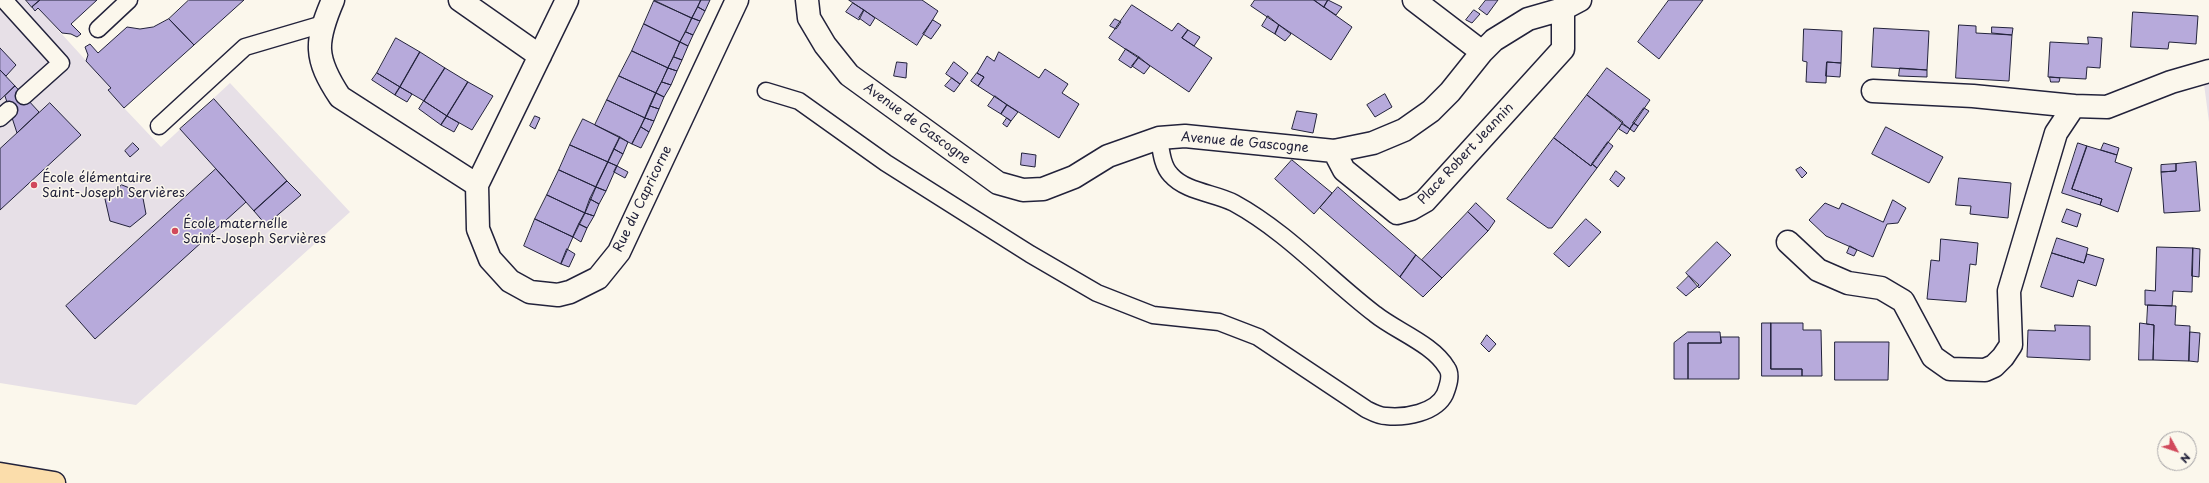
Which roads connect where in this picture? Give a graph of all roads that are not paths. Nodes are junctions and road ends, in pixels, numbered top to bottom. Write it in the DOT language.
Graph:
graph roads {
  1 [pos="4,0"];
  2 [pos="129,0"];
  3 [pos="333,0"];
  4 [pos="460,0"];
  5 [pos="567,0"];
  6 [pos="737,0"];
  7 [pos="807,0"];
  8 [pos="1414,0"];
  9 [pos="1571,5"];
  10 [pos="323,24"];
  11 [pos="98,29"];
  12 [pos="1482,52"];
  13 [pos="540,56"];
  14 [pos="2209,71"];
  15 [pos="766,91"];
  16 [pos="1873,91"];
  17 [pos="24,96"];
  18 [pos="2074,106"];
  19 [pos="159,126"];
  20 [pos="1158,138"];
  21 [pos="1334,151"];
  22 [pos="477,185"];
  23 [pos="1788,242"];
  24 [pos="0,474"];
  25 [pos="54,483"];
  1 -- 17 [label="lane"];
  2 -- 11 [label="lane"];
  3 -- 10 [label="street"];
  4 -- 13 [label="street"];
  5 -- 13 [label="street"];
  6 -- 22 [label="street, Rue du Capricorne"];
  7 -- 20 [label="street, Avenue de Gascogne"];
  8 -- 12 [label="street"];
  9 -- 12 [label="street, Avenue de Gascogne"];
  9 -- 21 [label="street, Place Robert Jeannin"];
  10 -- 19 [label="lane"];
  10 -- 22 [label="street"];
  12 -- 21 [label="street, Avenue de Gascogne"];
  13 -- 22 [label="street"];
  14 -- 18 [label="street"];
  15 -- 20 [label="lane"];
  16 -- 18 [label="street"];
  18 -- 23 [label="street"];
  20 -- 21 [label="street, Avenue de Gascogne"];
  24 -- 25 [label="highway"];
}
